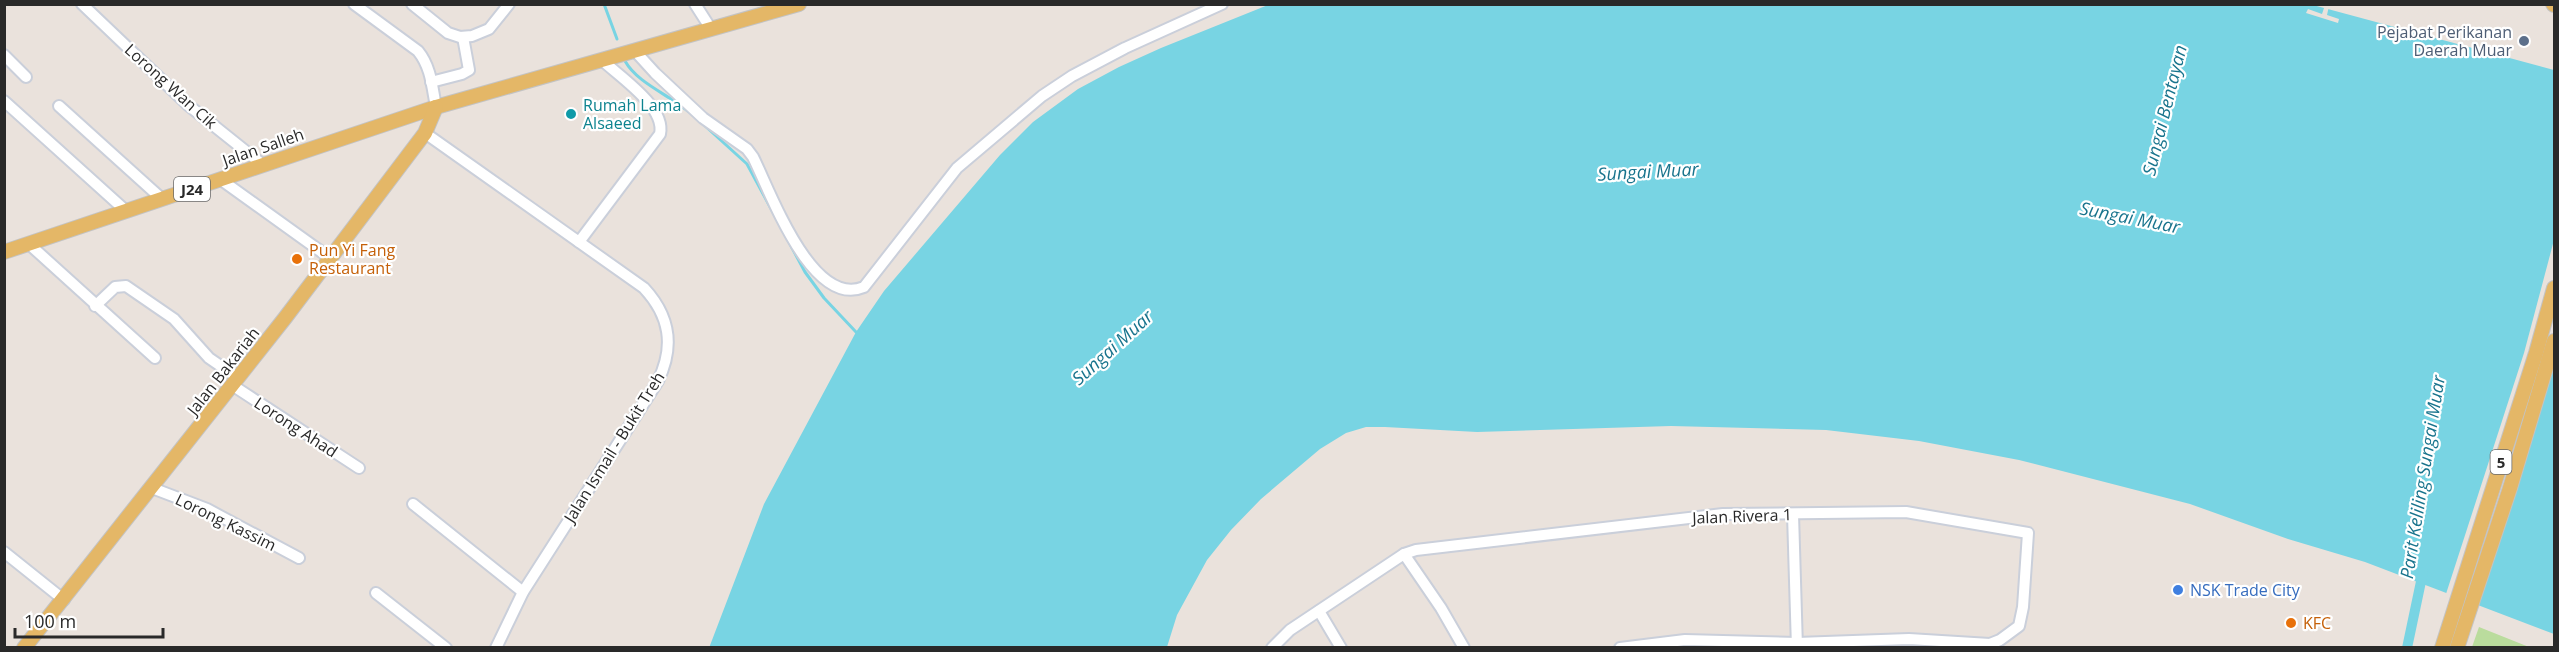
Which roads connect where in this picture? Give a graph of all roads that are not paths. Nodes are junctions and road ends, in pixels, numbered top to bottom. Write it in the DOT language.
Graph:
graph roads {
  1 [pos="82,4"];
  2 [pos="354,4"];
  3 [pos="412,4"];
  4 [pos="509,4"];
  5 [pos="695,4"];
  6 [pos="799,4"];
  7 [pos="1222,4"];
  8 [pos="711,29"];
  9 [pos="464,37"];
  10 [pos="635,51"];
  11 [pos="4,56"];
  12 [pos="602,60"];
  13 [pos="26,76"];
  14 [pos="431,82"];
  15 [pos="4,101"];
  16 [pos="59,106"];
  17 [pos="436,107"];
  18 [pos="395,120"];
  19 [pos="425,133"];
  20 [pos="263,165"];
  21 [pos="220,179"];
  22 [pos="162,199"];
  23 [pos="126,212"];
  24 [pos="579,242"];
  25 [pos="29,244"];
  26 [pos="4,252"];
  27 [pos="330,258"];
  28 [pos="2554,288"];
  29 [pos="95,306"];
  30 [pos="2554,341"];
  31 [pos="155,358"];
  32 [pos="235,382"];
  33 [pos="359,468"];
  34 [pos="152,488"];
  35 [pos="413,504"];
  36 [pos="1793,514"];
  37 [pos="4,552"];
  38 [pos="1404,554"];
  39 [pos="299,558"];
  40 [pos="523,592"];
  41 [pos="376,593"];
  42 [pos="64,600"];
  43 [pos="1319,611"];
  44 [pos="2443,642"];
  45 [pos="2458,644"];
  46 [pos="1797,645"];
  47 [pos="24,648"];
  48 [pos="446,648"];
  49 [pos="496,648"];
  50 [pos="1272,648"];
  51 [pos="1341,648"];
  52 [pos="1464,648"];
  53 [pos="1620,648"];
  1 -- 20 [label="street, Lorong Wan Cik"];
  2 -- 14 [label="street"];
  3 -- 9 [label="street"];
  4 -- 9 [label="street"];
  5 -- 8 [label="street"];
  6 -- 8 [label="main road, J24"];
  7 -- 10 [label="street"];
  8 -- 10 [label="main road, J24"];
  9 -- 14 [label="street"];
  10 -- 12 [label="main road, J24"];
  11 -- 13 [label="street"];
  12 -- 17 [label="main road, J24"];
  12 -- 24 [label="street"];
  14 -- 17 [label="street"];
  15 -- 23 [label="street"];
  16 -- 22 [label="street"];
  17 -- 18 [label="main road, J24"];
  17 -- 19 [label="main road, Jalan Bakariah"];
  18 -- 19 [label="main road"];
  18 -- 20 [label="main road, Jalan Salleh / J24"];
  19 -- 24 [label="street, Jalan Ismail - Bukit Treh"];
  19 -- 27 [label="main road, Jalan Bakariah"];
  20 -- 21 [label="main road, Jalan Salleh / J24"];
  21 -- 22 [label="main road, Jalan Salleh / J24"];
  21 -- 27 [label="street"];
  22 -- 23 [label="main road, Jalan Salleh / J24"];
  23 -- 25 [label="main road, Jalan Salleh / J24"];
  24 -- 40 [label="street, Jalan Ismail - Bukit Treh"];
  25 -- 26 [label="main road, Jalan Salleh / J24"];
  25 -- 29 [label="street"];
  27 -- 32 [label="main road, Jalan Bakariah"];
  28 -- 44 [label="main road, 5"];
  29 -- 31 [label="street"];
  29 -- 32 [label="street, Lorong Ahad"];
  30 -- 45 [label="main road, 5"];
  32 -- 33 [label="street, Lorong Ahad"];
  32 -- 34 [label="main road, Jalan Bakariah"];
  34 -- 39 [label="street, Lorong Kassim"];
  34 -- 42 [label="main road, Jalan Bakariah"];
  35 -- 40 [label="street"];
  36 -- 38 [label="street, Jalan Rivera 1"];
  36 -- 46 [label="street"];
  36 -- 46 [label="street, Jalan Rivera 1"];
  37 -- 42 [label="street"];
  38 -- 43 [label="street"];
  38 -- 52 [label="street"];
  40 -- 49 [label="street, Jalan Ismail - Bukit Treh"];
  41 -- 48 [label="street"];
  42 -- 47 [label="main road, Jalan Bakariah"];
  43 -- 50 [label="street"];
  43 -- 51 [label="street"];
  46 -- 53 [label="street"];
}
